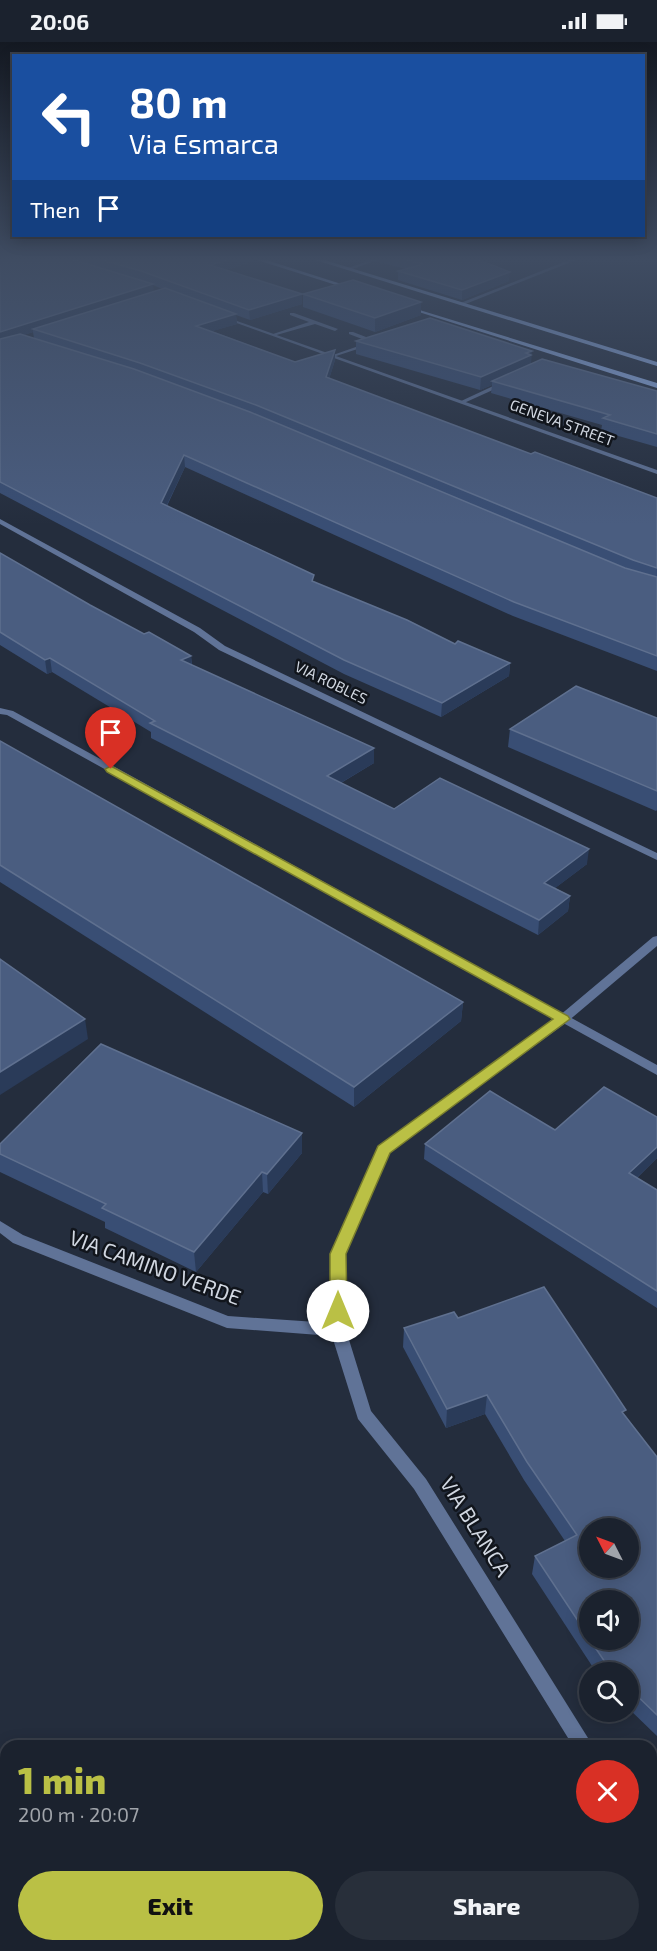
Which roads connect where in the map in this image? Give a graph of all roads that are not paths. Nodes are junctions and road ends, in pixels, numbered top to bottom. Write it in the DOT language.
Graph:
graph roads {
  1 [pos="310,347"];
  2 [pos="361,347"];
  3 [pos="535,347"];
  4 [pos="602,347"];
  5 [pos="335,356"];
  6 [pos="657,364"];
  7 [pos="508,381"];
  8 [pos="657,386"];
  9 [pos="462,402"];
  10 [pos="657,472"];
  11 [pos="0,521"];
  12 [pos="0,711"];
  13 [pos="657,857"];
  14 [pos="657,940"];
  15 [pos="563,1019"];
  16 [pos="657,1071"];
  17 [pos="0,1226"];
  18 [pos="338,1330"];
  19 [pos="580,1740"];
  1 -- 5 [label="street, GENEVA STREET"];
  2 -- 5 [label="street"];
  3 -- 8 [label="main road"];
  4 -- 6 [label="main road"];
  5 -- 9 [label="street, GENEVA STREET"];
  7 -- 9 [label="street"];
  9 -- 10 [label="street, GENEVA STREET"];
  11 -- 13 [label="street, VIA ROBLES"];
  12 -- 15 [label="street"];
  14 -- 15 [label="street, VIA BLANCA"];
  15 -- 16 [label="street"];
  15 -- 18 [label="street, VIA BLANCA"];
  17 -- 18 [label="street, VIA CAMINO VERDE"];
  18 -- 19 [label="street, VIA BLANCA"];
}
